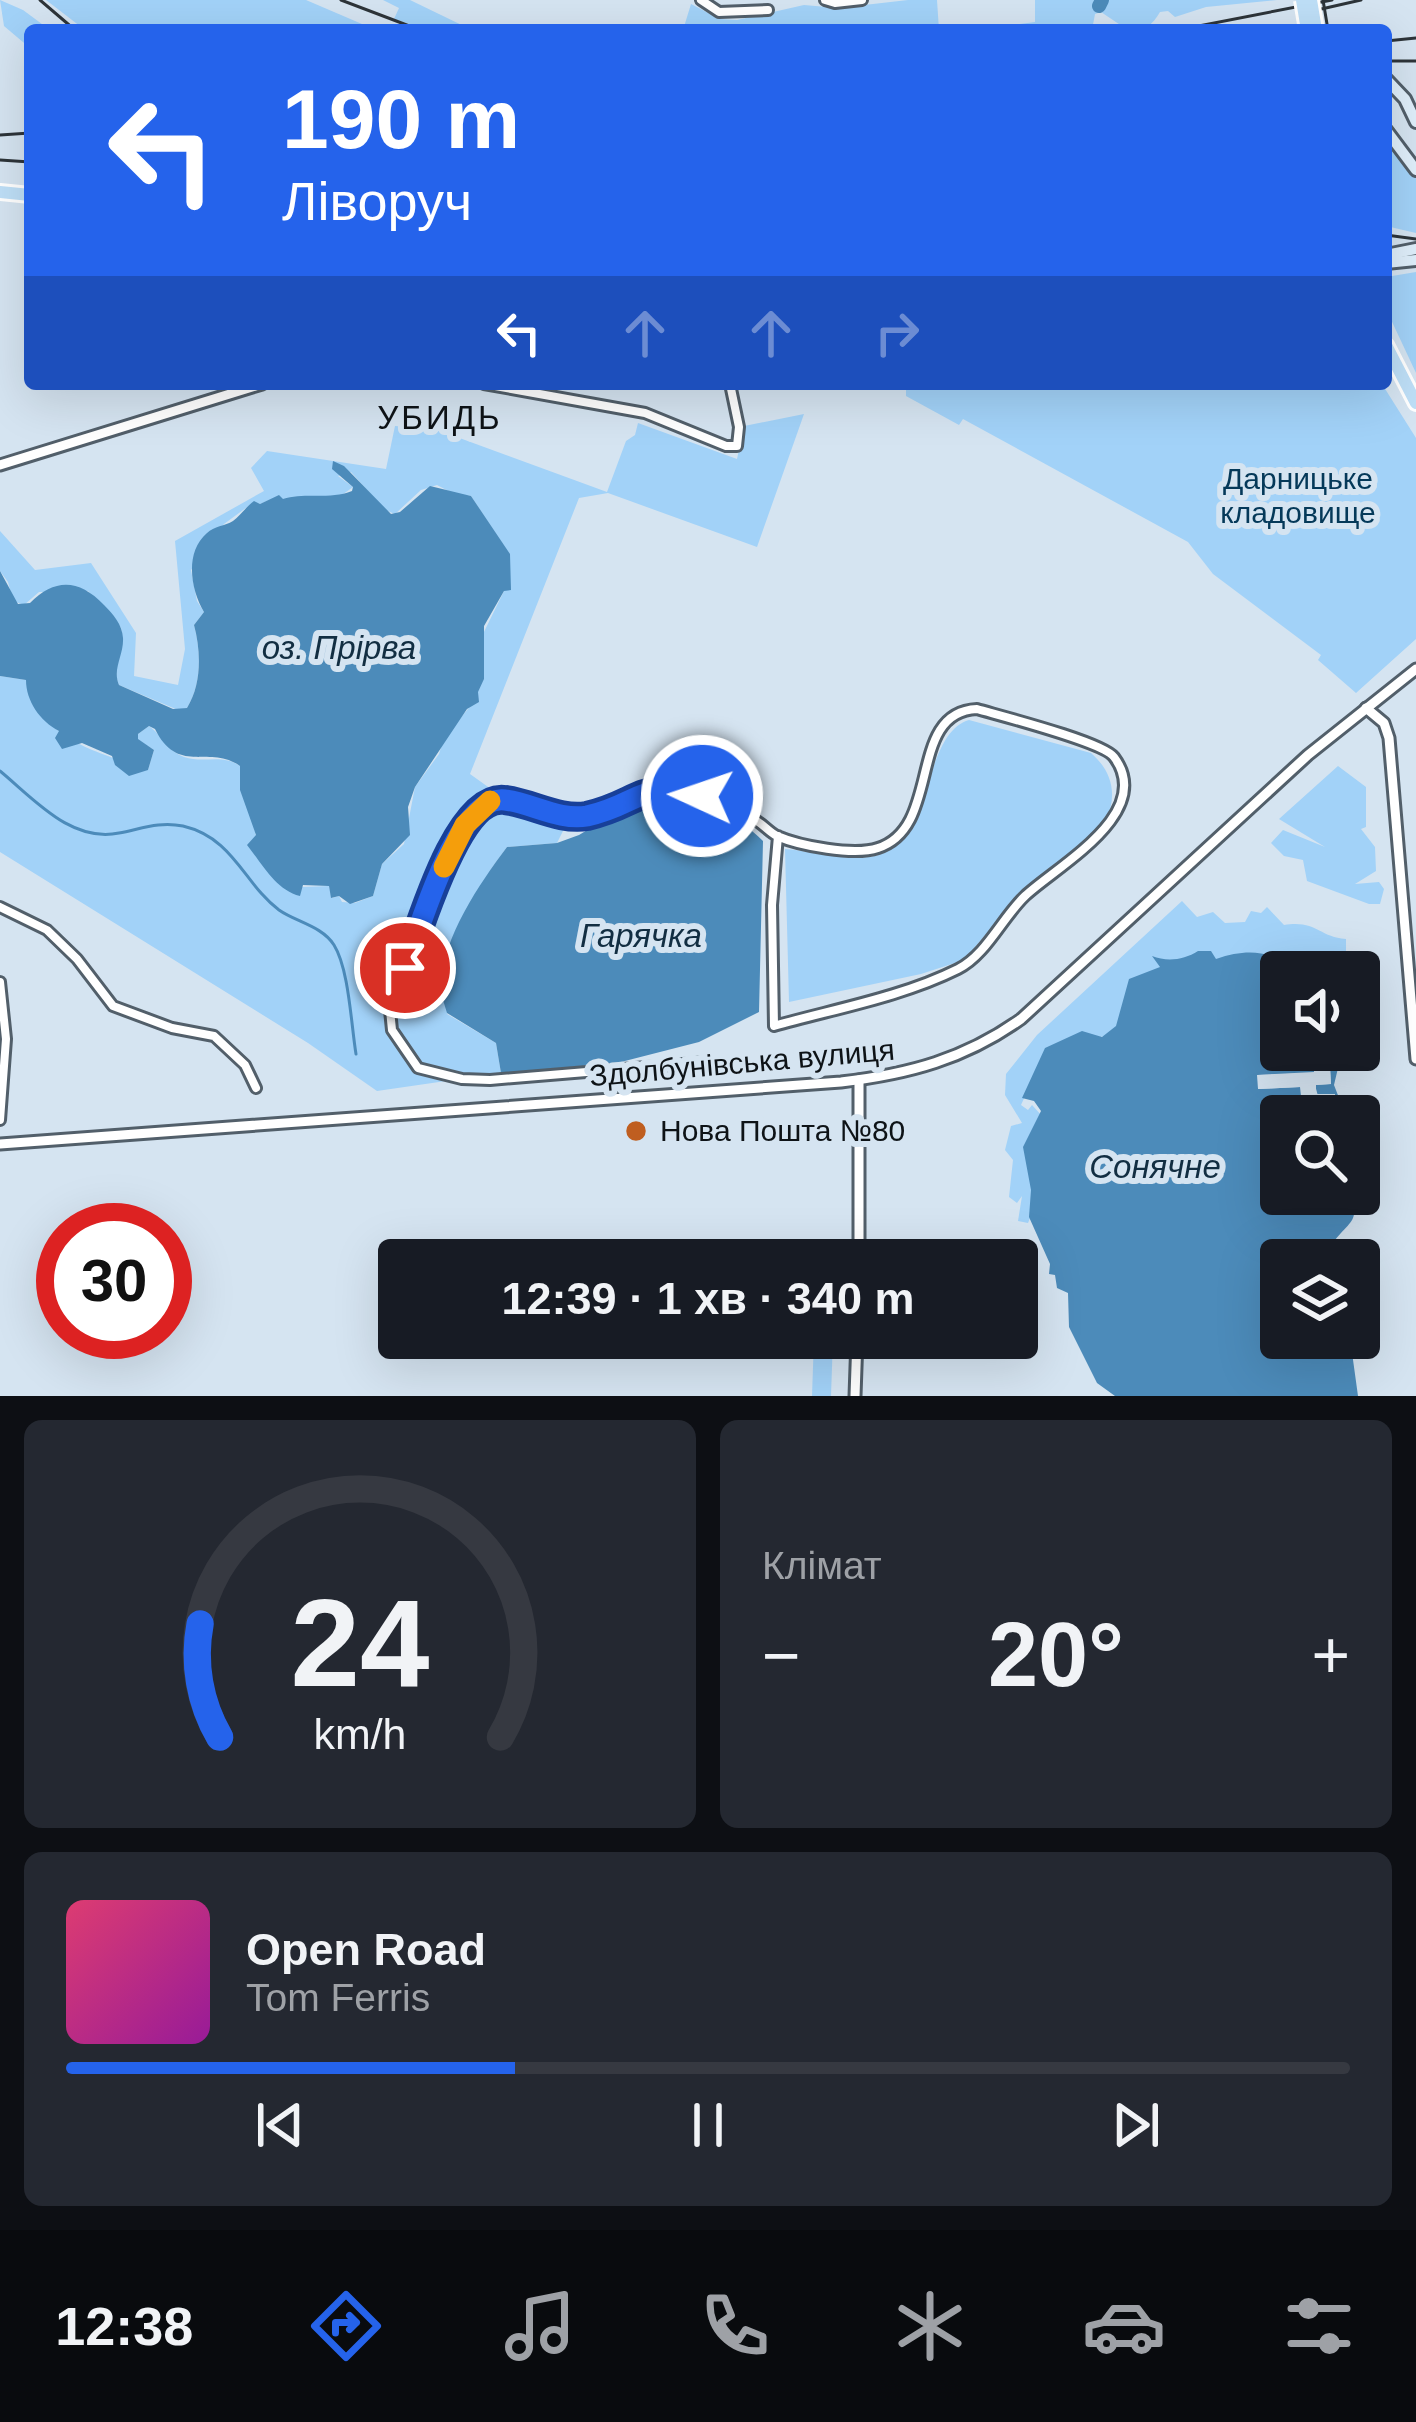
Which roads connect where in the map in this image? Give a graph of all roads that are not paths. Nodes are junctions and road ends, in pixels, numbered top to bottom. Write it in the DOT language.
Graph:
graph roads {
  1 [pos="701,0"];
  2 [pos="825,0"];
  3 [pos="862,0"];
  4 [pos="768,10"];
  5 [pos="1392,85"];
  6 [pos="1416,122"];
  7 [pos="1392,138"];
  8 [pos="1416,170"];
  9 [pos="1392,357"];
  10 [pos="243,390"];
  11 [pos="517,390"];
  12 [pos="731,390"];
  13 [pos="1416,403"];
  14 [pos="0,465"];
  15 [pos="1416,669"];
  16 [pos="1366,708"];
  17 [pos="778,836"];
  18 [pos="0,907"];
  19 [pos="0,982"];
  20 [pos="1416,1044"];
  21 [pos="1416,1058"];
  22 [pos="719,1061"];
  23 [pos="859,1079"];
  24 [pos="256,1088"];
  25 [pos="0,1120"];
  26 [pos="0,1141"];
  27 [pos="859,1239"];
  28 [pos="856,1359"];
  29 [pos="855,1396"];
  1 -- 4 [label="street"];
  2 -- 3 [label="street"];
  5 -- 6 [label="main road"];
  7 -- 8 [label="main road"];
  9 -- 13 [label="main road"];
  10 -- 14 [label="street"];
  11 -- 12 [label="street"];
  15 -- 16 [label="street, Здолбунівська вулиця"];
  16 -- 20 [label="street"];
  16 -- 23 [label="street, Здолбунівська вулиця"];
  17 -- 17 [label="street"];
  17 -- 22 [label="street"];
  18 -- 24 [label="street"];
  19 -- 25 [label="street"];
  20 -- 21 [label="street"];
  23 -- 26 [label="street, Здолбунівська вулиця"];
  23 -- 27 [label="street"];
  28 -- 29 [label="street"];
}
